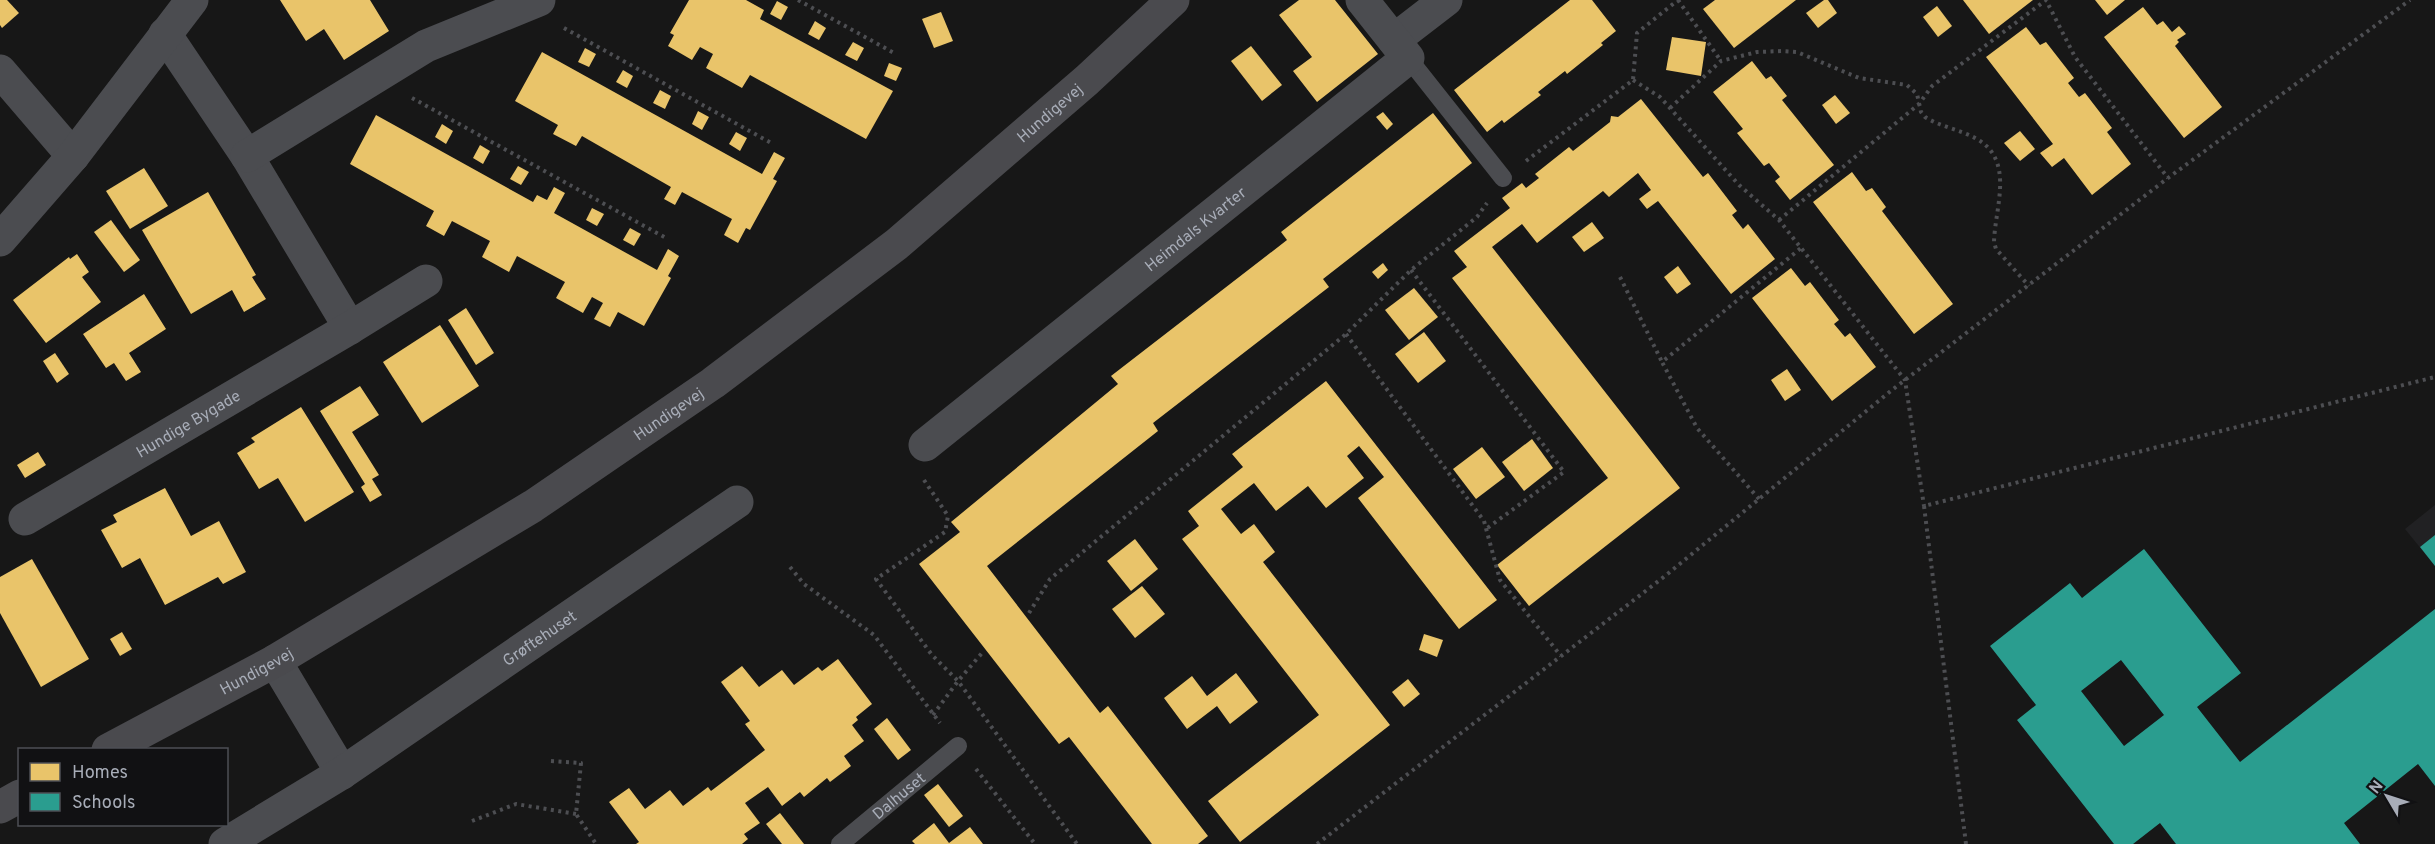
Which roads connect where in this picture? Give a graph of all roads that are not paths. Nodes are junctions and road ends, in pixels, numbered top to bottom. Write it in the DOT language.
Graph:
graph roads {
  1 [pos="192,0"];
  2 [pos="1173,0"];
  3 [pos="1362,0"];
  4 [pos="1446,0"];
  5 [pos="532,3"];
  6 [pos="165,34"];
  7 [pos="1401,49"];
  8 [pos="0,71"];
  9 [pos="73,156"];
  10 [pos="246,156"];
  11 [pos="1503,178"];
  12 [pos="0,240"];
  13 [pos="426,281"];
  14 [pos="350,328"];
  15 [pos="925,446"];
  16 [pos="737,502"];
  17 [pos="25,519"];
  18 [pos="275,662"];
  19 [pos="958,746"];
  20 [pos="112,748"];
  21 [pos="342,773"];
  22 [pos="18,797"];
  23 [pos="0,807"];
  24 [pos="225,844"];
  25 [pos="840,844"];
  1 -- 6 [label="street"];
  2 -- 18 [label="street, Hundigevej"];
  3 -- 7 [label="street"];
  4 -- 7 [label="street, Heimdals Kvarter"];
  5 -- 10 [label="street"];
  6 -- 9 [label="street"];
  6 -- 10 [label="street"];
  7 -- 11 [label="lane"];
  7 -- 15 [label="street, Heimdals Kvarter"];
  8 -- 9 [label="street"];
  9 -- 12 [label="street"];
  10 -- 14 [label="street"];
  13 -- 14 [label="street, Hundige Bygade"];
  14 -- 17 [label="street, Hundige Bygade"];
  16 -- 21 [label="street, Grøftehuset"];
  18 -- 20 [label="street, Hundigevej"];
  18 -- 21 [label="street"];
  19 -- 25 [label="lane, Dalhuset"];
  21 -- 24 [label="street, Grøftehuset"];
  22 -- 23 [label="street"];
}
